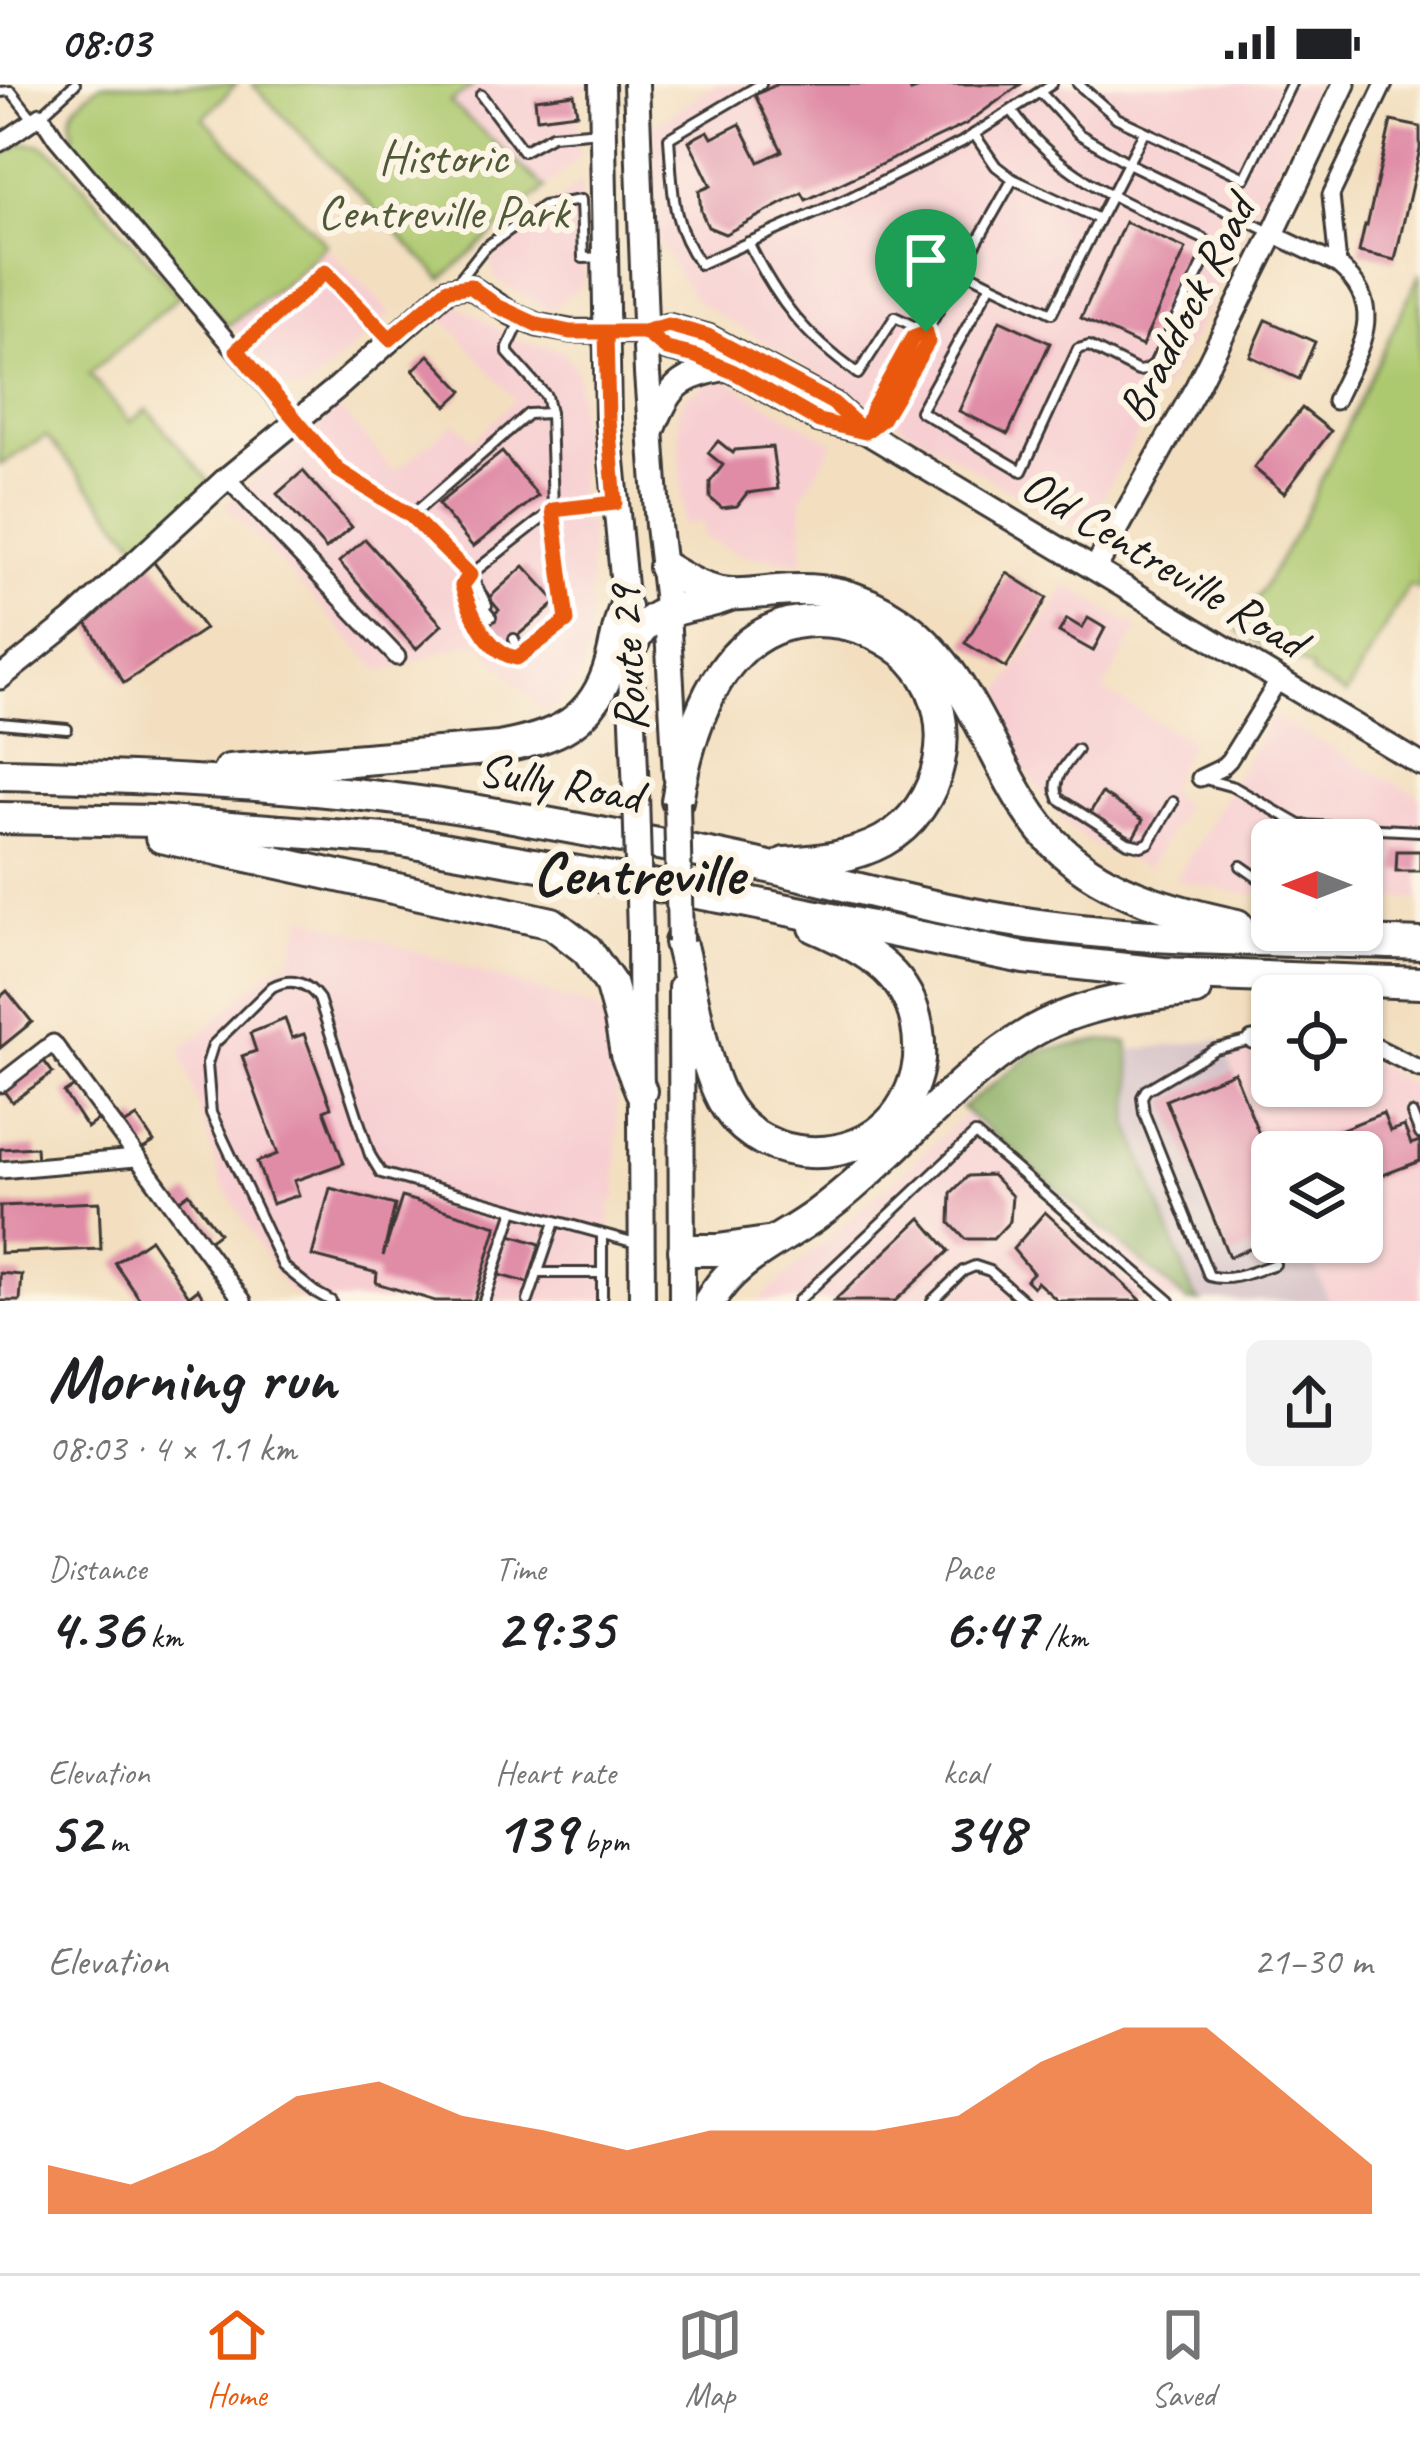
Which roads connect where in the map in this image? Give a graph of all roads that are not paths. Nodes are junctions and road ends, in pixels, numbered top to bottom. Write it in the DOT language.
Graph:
graph roads {
  1 [pos="75,84"];
  2 [pos="602,84"];
  3 [pos="636,84"];
  4 [pos="761,84"];
  5 [pos="1052,84"];
  6 [pos="1078,84"];
  7 [pos="1292,84"];
  8 [pos="1344,84"];
  9 [pos="1384,84"];
  10 [pos="0,92"];
  11 [pos="1041,93"];
  12 [pos="481,95"];
  13 [pos="1012,111"];
  14 [pos="38,118"];
  15 [pos="602,131"];
  16 [pos="1144,132"];
  17 [pos="974,134"];
  18 [pos="0,142"];
  19 [pos="1128,163"];
  20 [pos="1013,179"];
  21 [pos="1111,196"];
  22 [pos="1099,219"];
  23 [pos="1273,234"];
  24 [pos="748,242"];
  25 [pos="605,256"];
  26 [pos="1338,265"];
  27 [pos="963,270"];
  28 [pos="991,284"];
  29 [pos="454,286"];
  30 [pos="521,319"];
  31 [pos="606,332"];
  32 [pos="644,332"];
  33 [pos="926,332"];
  34 [pos="390,339"];
  35 [pos="237,350"];
  36 [pos="724,368"];
  37 [pos="1335,401"];
  38 [pos="550,413"];
  39 [pos="296,422"];
  40 [pos="865,432"];
  41 [pos="650,437"];
  42 [pos="227,478"];
  43 [pos="615,503"];
  44 [pos="553,510"];
  45 [pos="411,516"];
  46 [pos="664,567"];
  47 [pos="1095,569"];
  48 [pos="470,575"];
  49 [pos="732,594"];
  50 [pos="625,607"];
  51 [pos="667,610"];
  52 [pos="490,617"];
  53 [pos="510,642"];
  54 [pos="630,649"];
  55 [pos="397,657"];
  56 [pos="519,657"];
  57 [pos="0,678"];
  58 [pos="1278,681"];
  59 [pos="0,723"];
  60 [pos="68,729"];
  61 [pos="1077,750"];
  62 [pos="1420,764"];
  63 [pos="0,774"];
  64 [pos="58,775"];
  65 [pos="1200,778"];
  66 [pos="677,801"];
  67 [pos="1173,802"];
  68 [pos="0,818"];
  69 [pos="1288,819"];
  70 [pos="1383,829"];
  71 [pos="1420,831"];
  72 [pos="748,862"];
  73 [pos="1241,866"];
  74 [pos="1251,872"];
  75 [pos="748,902"];
  76 [pos="1251,928"];
  77 [pos="1251,940"];
  78 [pos="680,942"];
  79 [pos="1383,943"];
  80 [pos="1420,944"];
  81 [pos="1251,977"];
  82 [pos="1383,982"];
  83 [pos="1420,983"];
  84 [pos="1251,985"];
  85 [pos="1251,1040"];
  86 [pos="1383,1049"];
  87 [pos="1419,1065"];
  88 [pos="0,1084"];
  89 [pos="640,1091"];
  90 [pos="1412,1114"];
  91 [pos="1420,1134"];
  92 [pos="136,1158"];
  93 [pos="0,1170"];
  94 [pos="514,1210"];
  95 [pos="555,1222"];
  96 [pos="602,1235"];
  97 [pos="770,1243"];
  98 [pos="642,1244"];
  99 [pos="684,1250"];
  100 [pos="1275,1264"];
  101 [pos="538,1273"];
  102 [pos="602,1273"];
  103 [pos="243,1301"];
  104 [pos="332,1301"];
  105 [pos="484,1301"];
  106 [pos="528,1301"];
  107 [pos="602,1301"];
  108 [pos="642,1301"];
  109 [pos="682,1301"];
  110 [pos="710,1301"];
  111 [pos="798,1301"];
  112 [pos="932,1301"];
  113 [pos="1024,1301"];
  114 [pos="1170,1301"];
  1 -- 14 [label="lane"];
  2 -- 15 [label="main road, Route 29"];
  3 -- 32 [label="main road, Route 29"];
  4 -- 24 [label="lane"];
  5 -- 11 [label="lane"];
  6 -- 16 [label="lane"];
  7 -- 16 [label="lane"];
  8 -- 23 [label="street, Braddock Road"];
  9 -- 26 [label="street"];
  10 -- 14 [label="lane"];
  11 -- 13 [label="lane"];
  11 -- 19 [label="lane"];
  12 -- 15 [label="lane"];
  13 -- 17 [label="lane"];
  13 -- 21 [label="lane"];
  14 -- 18 [label="street"];
  14 -- 35 [label="street"];
  15 -- 25 [label="main road, Route 29"];
  16 -- 19 [label="lane"];
  17 -- 20 [label="lane"];
  17 -- 24 [label="lane"];
  19 -- 21 [label="lane"];
  19 -- 23 [label="lane"];
  20 -- 22 [label="lane"];
  20 -- 27 [label="lane"];
  21 -- 22 [label="lane"];
  21 -- 28 [label="lane"];
  22 -- 28 [label="lane"];
  23 -- 26 [label="street"];
  23 -- 47 [label="street, Braddock Road"];
  24 -- 33 [label="lane"];
  25 -- 29 [label="lane"];
  25 -- 31 [label="main road, Route 29"];
  26 -- 37 [label="street"];
  27 -- 28 [label="lane"];
  27 -- 33 [label="lane"];
  29 -- 30 [label="street"];
  29 -- 34 [label="street"];
  30 -- 31 [label="street"];
  30 -- 38 [label="lane"];
  31 -- 32 [label="street, Old Centreville Road"];
  31 -- 43 [label="main road, Route 29"];
  32 -- 36 [label="street, Old Centreville Road"];
  32 -- 40 [label="street, Old Centreville Road"];
  32 -- 41 [label="main road, Route 29"];
  33 -- 40 [label="lane"];
  34 -- 35 [label="lane"];
  34 -- 39 [label="street"];
  35 -- 39 [label="street"];
  36 -- 40 [label="street, Old Centreville Road"];
  36 -- 41 [label="main road"];
  38 -- 44 [label="lane"];
  38 -- 45 [label="lane"];
  39 -- 42 [label="street"];
  39 -- 45 [label="lane"];
  40 -- 47 [label="street, Old Centreville Road"];
  41 -- 46 [label="main road, Route 29"];
  42 -- 55 [label="street"];
  42 -- 57 [label="street"];
  43 -- 44 [label="lane"];
  43 -- 50 [label="main road, Route 29"];
  44 -- 48 [label="lane"];
  44 -- 56 [label="lane"];
  45 -- 48 [label="lane"];
  46 -- 49 [label="highway"];
  46 -- 51 [label="main road, Route 29"];
  47 -- 58 [label="street, Old Centreville Road"];
  48 -- 52 [label="lane"];
  48 -- 56 [label="lane"];
  49 -- 51 [label="highway"];
  49 -- 76 [label="highway"];
  50 -- 54 [label="main road, Route 29"];
  50 -- 64 [label="highway"];
  51 -- 54 [label="highway"];
  51 -- 66 [label="main road, Route 29"];
  53 -- 56 [label="lane"];
  54 -- 89 [label="main road, Route 29, bridge"];
  58 -- 62 [label="street, Old Centreville Road"];
  58 -- 65 [label="street"];
  59 -- 60 [label="lane"];
  61 -- 67 [label="lane"];
  63 -- 64 [label="highway, Sully Road"];
  64 -- 72 [label="highway, Sully Road"];
  65 -- 69 [label="lane"];
  66 -- 72 [label="highway"];
  66 -- 78 [label="main road, Route 29, bridge"];
  68 -- 75 [label="highway, Sully Road"];
  68 -- 89 [label="highway"];
  70 -- 71 [label="lane"];
  72 -- 77 [label="highway, Sully Road"];
  73 -- 74 [label="lane"];
  75 -- 78 [label="highway"];
  75 -- 81 [label="highway, Sully Road"];
  78 -- 99 [label="main road, Route 29"];
  79 -- 80 [label="highway"];
  82 -- 83 [label="highway"];
  84 -- 97 [label="highway"];
  85 -- 100 [label="lane"];
  86 -- 87 [label="street"];
  88 -- 92 [label="street"];
  89 -- 98 [label="main road, Route 29"];
  90 -- 91 [label="lane"];
  92 -- 93 [label="street"];
  92 -- 103 [label="street"];
  94 -- 95 [label="lane"];
  94 -- 104 [label="lane"];
  94 -- 105 [label="lane"];
  95 -- 96 [label="lane"];
  95 -- 101 [label="lane"];
  96 -- 98 [label="lane"];
  96 -- 102 [label="lane"];
  97 -- 99 [label="highway"];
  97 -- 110 [label="highway"];
  98 -- 99 [label="main road"];
  98 -- 108 [label="main road, Route 29"];
  99 -- 109 [label="main road, Route 29"];
  101 -- 102 [label="lane"];
  101 -- 106 [label="lane"];
  102 -- 107 [label="lane"];
  111 -- 114 [label="lane"];
  112 -- 113 [label="lane"];
}
